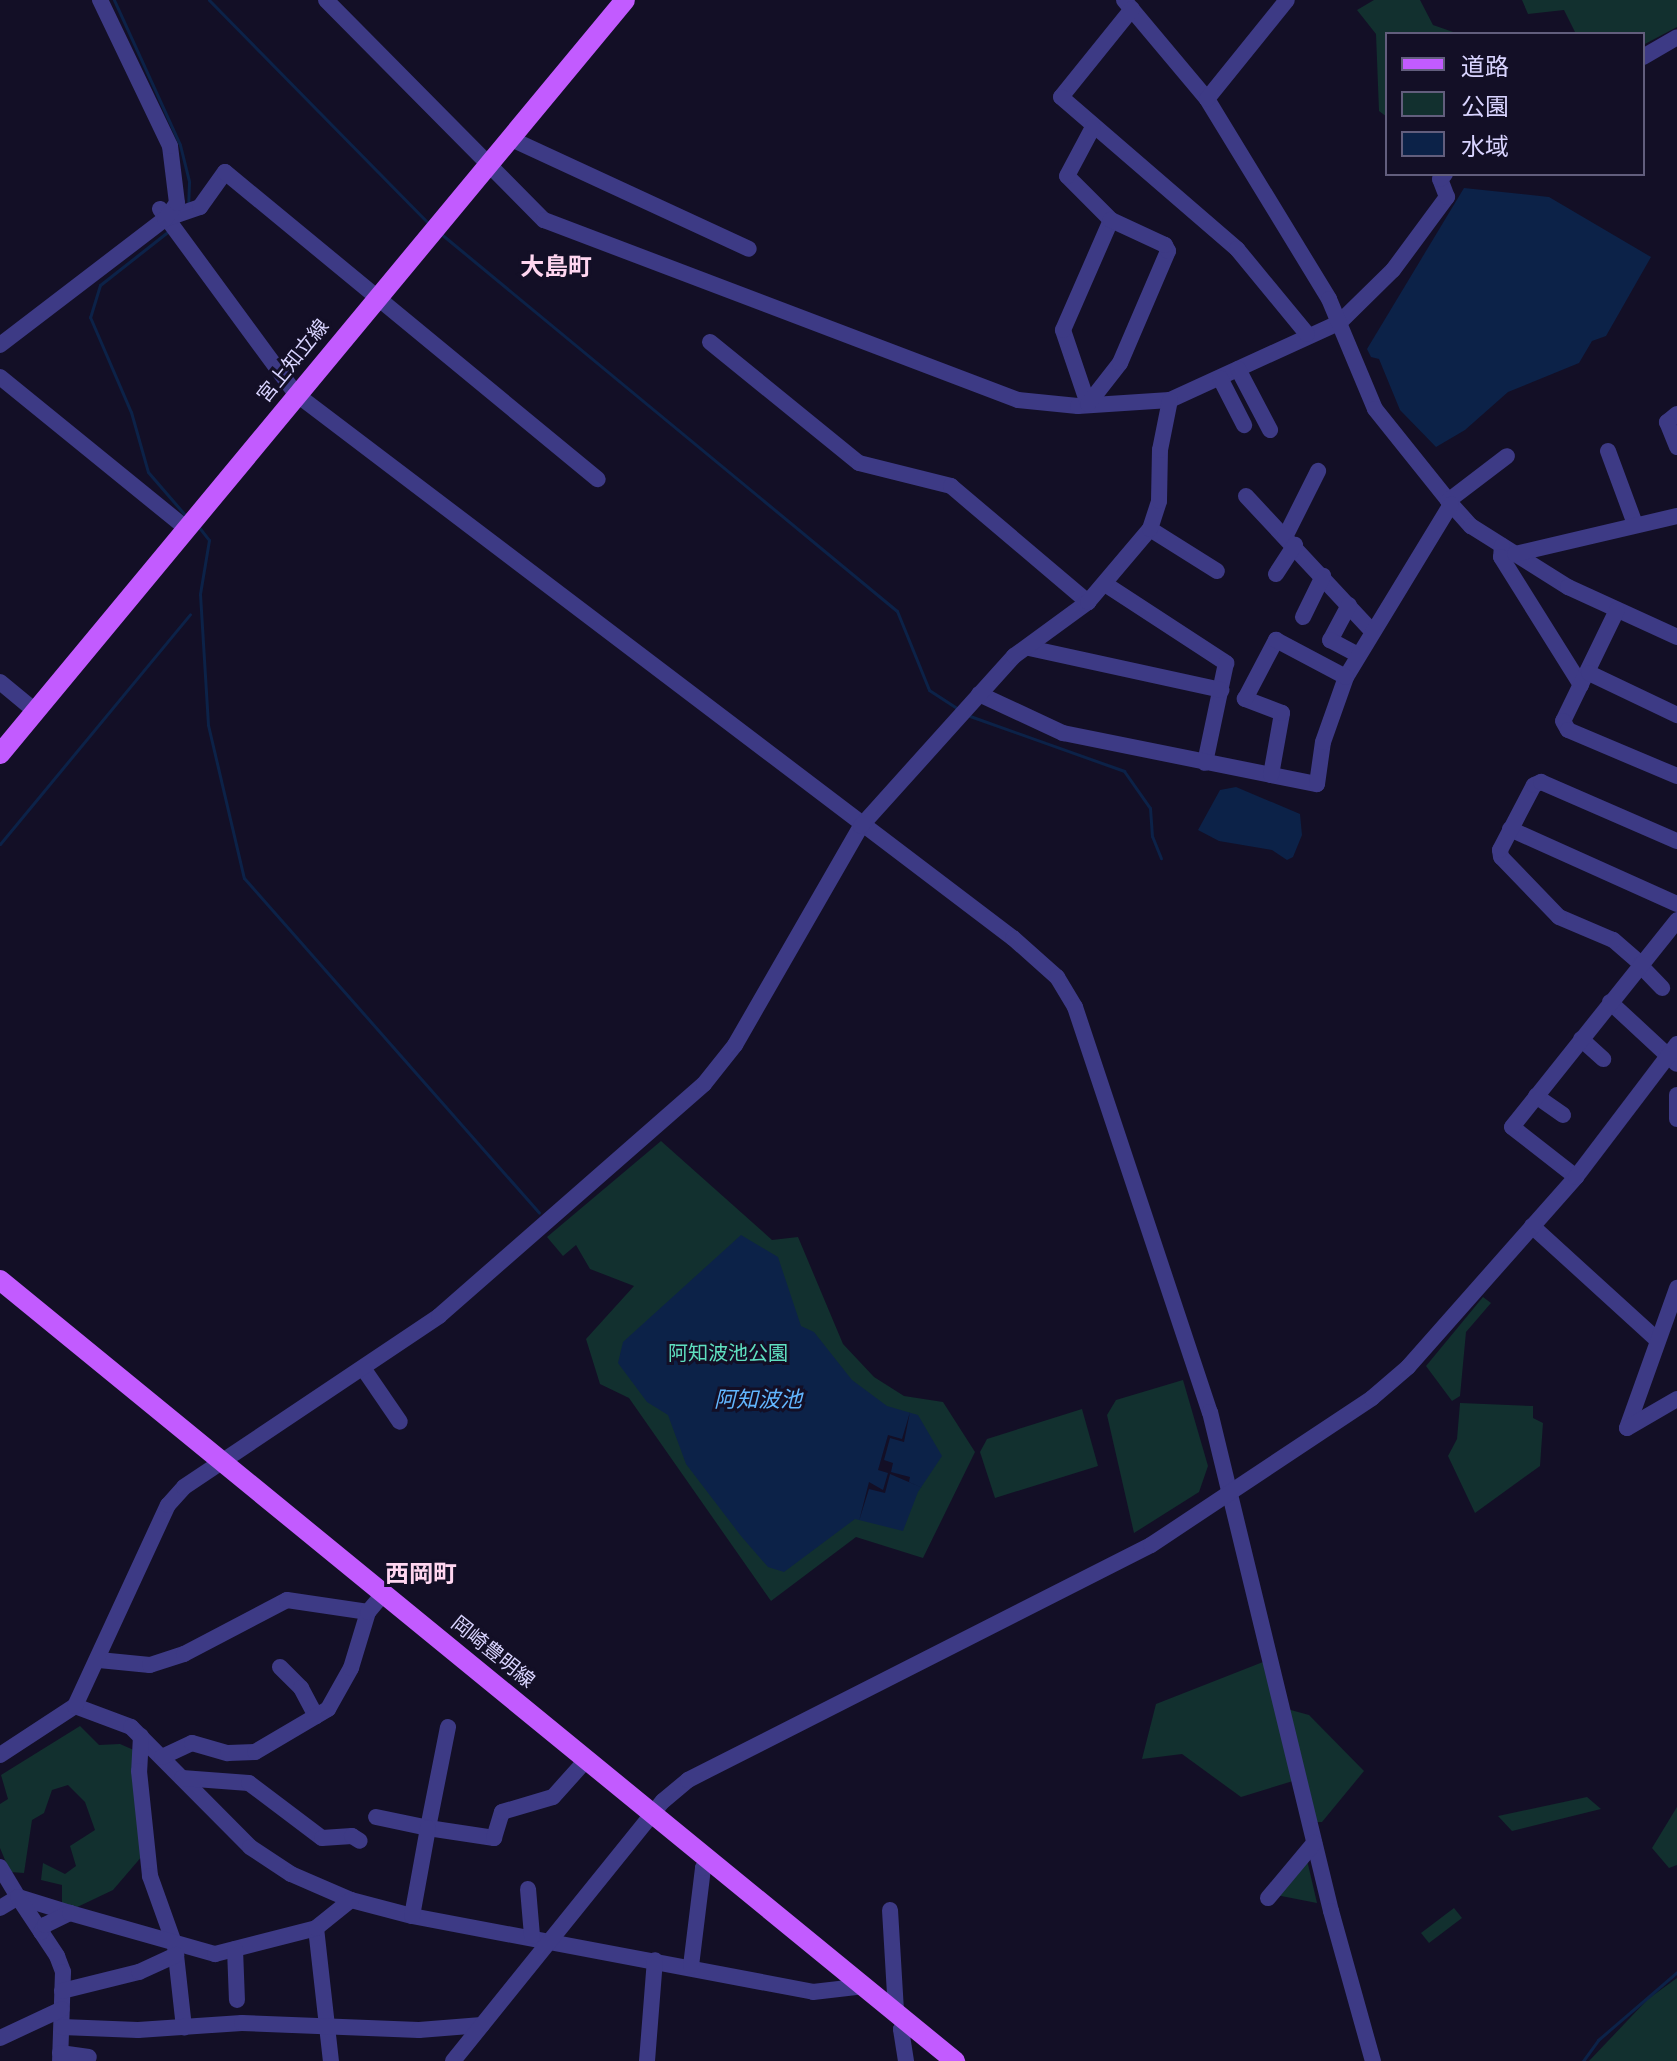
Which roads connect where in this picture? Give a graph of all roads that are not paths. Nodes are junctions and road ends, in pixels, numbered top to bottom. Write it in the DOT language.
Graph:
graph roads {
  1 [pos="100,0"];
  2 [pos="326,0"];
  3 [pos="625,0"];
  4 [pos="1287,0"];
  5 [pos="1128,4"];
  6 [pos="1677,37"];
  7 [pos="1645,56"];
  8 [pos="1207,99"];
  9 [pos="1093,127"];
  10 [pos="509,138"];
  11 [pos="485,165"];
  12 [pos="1443,176"];
  13 [pos="173,218"];
  14 [pos="1111,220"];
  15 [pos="749,249"];
  16 [pos="378,297"];
  17 [pos="1340,322"];
  18 [pos="1307,334"];
  19 [pos="710,342"];
  20 [pos="0,345"];
  21 [pos="1238,369"];
  22 [pos="0,377"];
  23 [pos="1220,378"];
  24 [pos="296,394"];
  25 [pos="1170,400"];
  26 [pos="1088,404"];
  27 [pos="1677,414"];
  28 [pos="1244,425"];
  29 [pos="1270,430"];
  30 [pos="1677,447"];
  31 [pos="1608,451"];
  32 [pos="1507,456"];
  33 [pos="1318,471"];
  34 [pos="598,479"];
  35 [pos="1246,496"];
  36 [pos="1450,503"];
  37 [pos="1677,516"];
  38 [pos="1635,524"];
  39 [pos="1150,529"];
  40 [pos="188,530"];
  41 [pos="1290,541"];
  42 [pos="1509,550"];
  43 [pos="1217,571"];
  44 [pos="1276,574"];
  45 [pos="1323,576"];
  46 [pos="1105,584"];
  47 [pos="1088,602"];
  48 [pos="1349,605"];
  49 [pos="1617,610"];
  50 [pos="1303,617"];
  51 [pos="1371,630"];
  52 [pos="1677,637"];
  53 [pos="1029,648"];
  54 [pos="1358,655"];
  55 [pos="1346,677"];
  56 [pos="1585,679"];
  57 [pos="0,682"];
  58 [pos="1221,690"];
  59 [pos="979,694"];
  60 [pos="34,710"];
  61 [pos="1677,715"];
  62 [pos="0,754"];
  63 [pos="1205,763"];
  64 [pos="1271,775"];
  65 [pos="1677,776"];
  66 [pos="861,826"];
  67 [pos="1510,829"];
  68 [pos="1677,841"];
  69 [pos="1677,904"];
  70 [pos="1677,920"];
  71 [pos="1640,964"];
  72 [pos="1662,988"];
  73 [pos="1610,1002"];
  74 [pos="1581,1039"];
  75 [pos="1673,1055"];
  76 [pos="1603,1059"];
  77 [pos="1677,1095"];
  78 [pos="1536,1096"];
  79 [pos="1563,1115"];
  80 [pos="1677,1119"];
  81 [pos="1576,1177"];
  82 [pos="1532,1226"];
  83 [pos="0,1280"];
  84 [pos="1677,1288"];
  85 [pos="1655,1338"];
  86 [pos="363,1368"];
  87 [pos="1677,1399"];
  88 [pos="400,1422"];
  89 [pos="223,1464"];
  90 [pos="1232,1490"];
  91 [pos="383,1594"];
  92 [pos="368,1612"];
  93 [pos="99,1660"];
  94 [pos="280,1667"];
  95 [pos="75,1706"];
  96 [pos="316,1716"];
  97 [pos="448,1727"];
  98 [pos="141,1736"];
  99 [pos="0,1755"];
  100 [pos="162,1757"];
  101 [pos="587,1759"];
  102 [pos="182,1778"];
  103 [pos="653,1814"];
  104 [pos="376,1817"];
  105 [pos="428,1828"];
  106 [pos="360,1841"];
  107 [pos="1314,1843"];
  108 [pos="710,1859"];
  109 [pos="0,1867"];
  110 [pos="528,1889"];
  111 [pos="18,1897"];
  112 [pos="1268,1898"];
  113 [pos="351,1900"];
  114 [pos="0,1908"];
  115 [pos="890,1910"];
  116 [pos="70,1913"];
  117 [pos="412,1916"];
  118 [pos="316,1928"];
  119 [pos="41,1932"];
  120 [pos="532,1936"];
  121 [pos="551,1940"];
  122 [pos="235,1949"];
  123 [pos="175,1951"];
  124 [pos="655,1960"];
  125 [pos="691,1966"];
  126 [pos="865,1986"];
  127 [pos="62,1991"];
  128 [pos="237,2000"];
  129 [pos="62,2009"];
  130 [pos="901,2016"];
  131 [pos="326,2025"];
  132 [pos="482,2025"];
  133 [pos="62,2027"];
  134 [pos="184,2028"];
  135 [pos="0,2038"];
  136 [pos="60,2057"];
  137 [pos="89,2057"];
  138 [pos="331,2061"];
  139 [pos="453,2061"];
  140 [pos="647,2061"];
  141 [pos="906,2061"];
  142 [pos="955,2061"];
  143 [pos="1373,2061"];
  1 -- 13 [label="street"];
  2 -- 11 [label="street"];
  3 -- 10 [label="main road, 宮上知立線"];
  4 -- 8 [label="street"];
  5 -- 8 [label="street"];
  5 -- 9 [label="street"];
  6 -- 7 [label="street"];
  8 -- 17 [label="street"];
  9 -- 14 [label="street"];
  9 -- 18 [label="street"];
  10 -- 11 [label="main road, 宮上知立線"];
  10 -- 15 [label="street"];
  11 -- 16 [label="main road, 宮上知立線"];
  11 -- 26 [label="street"];
  12 -- 17 [label="street"];
  13 -- 16 [label="street"];
  13 -- 20 [label="street"];
  13 -- 24 [label="street"];
  14 -- 26 [label="street"];
  14 -- 26 [label="street"];
  16 -- 24 [label="main road, 宮上知立線"];
  16 -- 34 [label="street"];
  17 -- 18 [label="street"];
  17 -- 36 [label="street"];
  18 -- 21 [label="street"];
  19 -- 47 [label="street"];
  21 -- 23 [label="street"];
  21 -- 29 [label="street"];
  22 -- 40 [label="street"];
  23 -- 25 [label="street"];
  23 -- 28 [label="street"];
  24 -- 40 [label="main road, 宮上知立線"];
  24 -- 66 [label="street"];
  25 -- 26 [label="street"];
  25 -- 39 [label="street"];
  27 -- 30 [label="street"];
  31 -- 38 [label="street"];
  32 -- 36 [label="street"];
  33 -- 41 [label="street"];
  35 -- 41 [label="street"];
  36 -- 42 [label="street"];
  36 -- 51 [label="street"];
  37 -- 38 [label="street"];
  38 -- 42 [label="street"];
  39 -- 43 [label="street"];
  39 -- 46 [label="street"];
  40 -- 60 [label="main road, 宮上知立線"];
  41 -- 44 [label="street"];
  41 -- 45 [label="street"];
  42 -- 49 [label="street"];
  42 -- 56 [label="street"];
  45 -- 48 [label="street"];
  45 -- 50 [label="street"];
  46 -- 47 [label="street"];
  46 -- 58 [label="street"];
  47 -- 53 [label="street"];
  48 -- 51 [label="street"];
  48 -- 54 [label="street"];
  49 -- 52 [label="street"];
  49 -- 56 [label="street"];
  51 -- 54 [label="street"];
  53 -- 58 [label="street"];
  53 -- 59 [label="street"];
  54 -- 55 [label="street"];
  55 -- 64 [label="street"];
  55 -- 64 [label="street"];
  56 -- 61 [label="street"];
  56 -- 65 [label="street"];
  57 -- 60 [label="street"];
  58 -- 63 [label="street"];
  59 -- 63 [label="street"];
  59 -- 66 [label="street"];
  60 -- 62 [label="main road, 宮上知立線"];
  63 -- 64 [label="street"];
  66 -- 86 [label="street"];
  66 -- 90 [label="street"];
  67 -- 68 [label="street"];
  67 -- 69 [label="street"];
  67 -- 71 [label="street"];
  70 -- 71 [label="street"];
  71 -- 72 [label="street"];
  71 -- 73 [label="street"];
  73 -- 74 [label="street"];
  73 -- 75 [label="street"];
  74 -- 76 [label="street"];
  74 -- 78 [label="street"];
  75 -- 81 [label="street"];
  77 -- 80 [label="street"];
  78 -- 79 [label="street"];
  78 -- 81 [label="street"];
  81 -- 82 [label="street"];
  82 -- 85 [label="street"];
  82 -- 90 [label="street"];
  83 -- 89 [label="main road, 岡崎豊明線"];
  84 -- 85 [label="street"];
  85 -- 87 [label="street"];
  86 -- 88 [label="street"];
  86 -- 89 [label="street"];
  89 -- 91 [label="main road, 岡崎豊明線"];
  89 -- 93 [label="street"];
  90 -- 103 [label="street"];
  90 -- 107 [label="street"];
  91 -- 92 [label="street"];
  91 -- 101 [label="main road, 岡崎豊明線"];
  92 -- 93 [label="street"];
  92 -- 96 [label="street"];
  93 -- 95 [label="street"];
  94 -- 96 [label="street"];
  95 -- 98 [label="street"];
  95 -- 99 [label="street"];
  96 -- 100 [label="street"];
  97 -- 105 [label="street"];
  98 -- 100 [label="street"];
  98 -- 123 [label="street"];
  100 -- 102 [label="street"];
  101 -- 103 [label="main road, 岡崎豊明線"];
  101 -- 105 [label="street"];
  102 -- 106 [label="street"];
  102 -- 113 [label="street"];
  103 -- 108 [label="main road, 岡崎豊明線"];
  103 -- 121 [label="street"];
  104 -- 105 [label="street"];
  105 -- 117 [label="street"];
  107 -- 112 [label="street"];
  107 -- 143 [label="street"];
  108 -- 125 [label="street"];
  108 -- 126 [label="main road, 岡崎豊明線"];
  109 -- 111 [label="street"];
  110 -- 120 [label="street"];
  111 -- 114 [label="street"];
  111 -- 116 [label="street"];
  111 -- 119 [label="street"];
  113 -- 117 [label="street"];
  113 -- 118 [label="street"];
  115 -- 130 [label="street"];
  116 -- 119 [label="street"];
  116 -- 123 [label="street"];
  117 -- 120 [label="street"];
  118 -- 122 [label="street"];
  118 -- 131 [label="street"];
  119 -- 127 [label="street"];
  120 -- 121 [label="street"];
  121 -- 124 [label="street"];
  121 -- 132 [label="street"];
  122 -- 123 [label="street"];
  122 -- 128 [label="street"];
  123 -- 127 [label="street"];
  123 -- 134 [label="street"];
  124 -- 125 [label="street"];
  124 -- 140 [label="street"];
  125 -- 126 [label="street"];
  126 -- 130 [label="main road, 岡崎豊明線"];
  127 -- 129 [label="street"];
  129 -- 133 [label="street"];
  129 -- 135 [label="street"];
  130 -- 141 [label="street"];
  130 -- 142 [label="main road, 岡崎豊明線"];
  131 -- 132 [label="street"];
  131 -- 134 [label="street"];
  131 -- 138 [label="street"];
  132 -- 139 [label="street"];
  133 -- 134 [label="street"];
  133 -- 136 [label="street"];
  136 -- 137 [label="street"];
}
